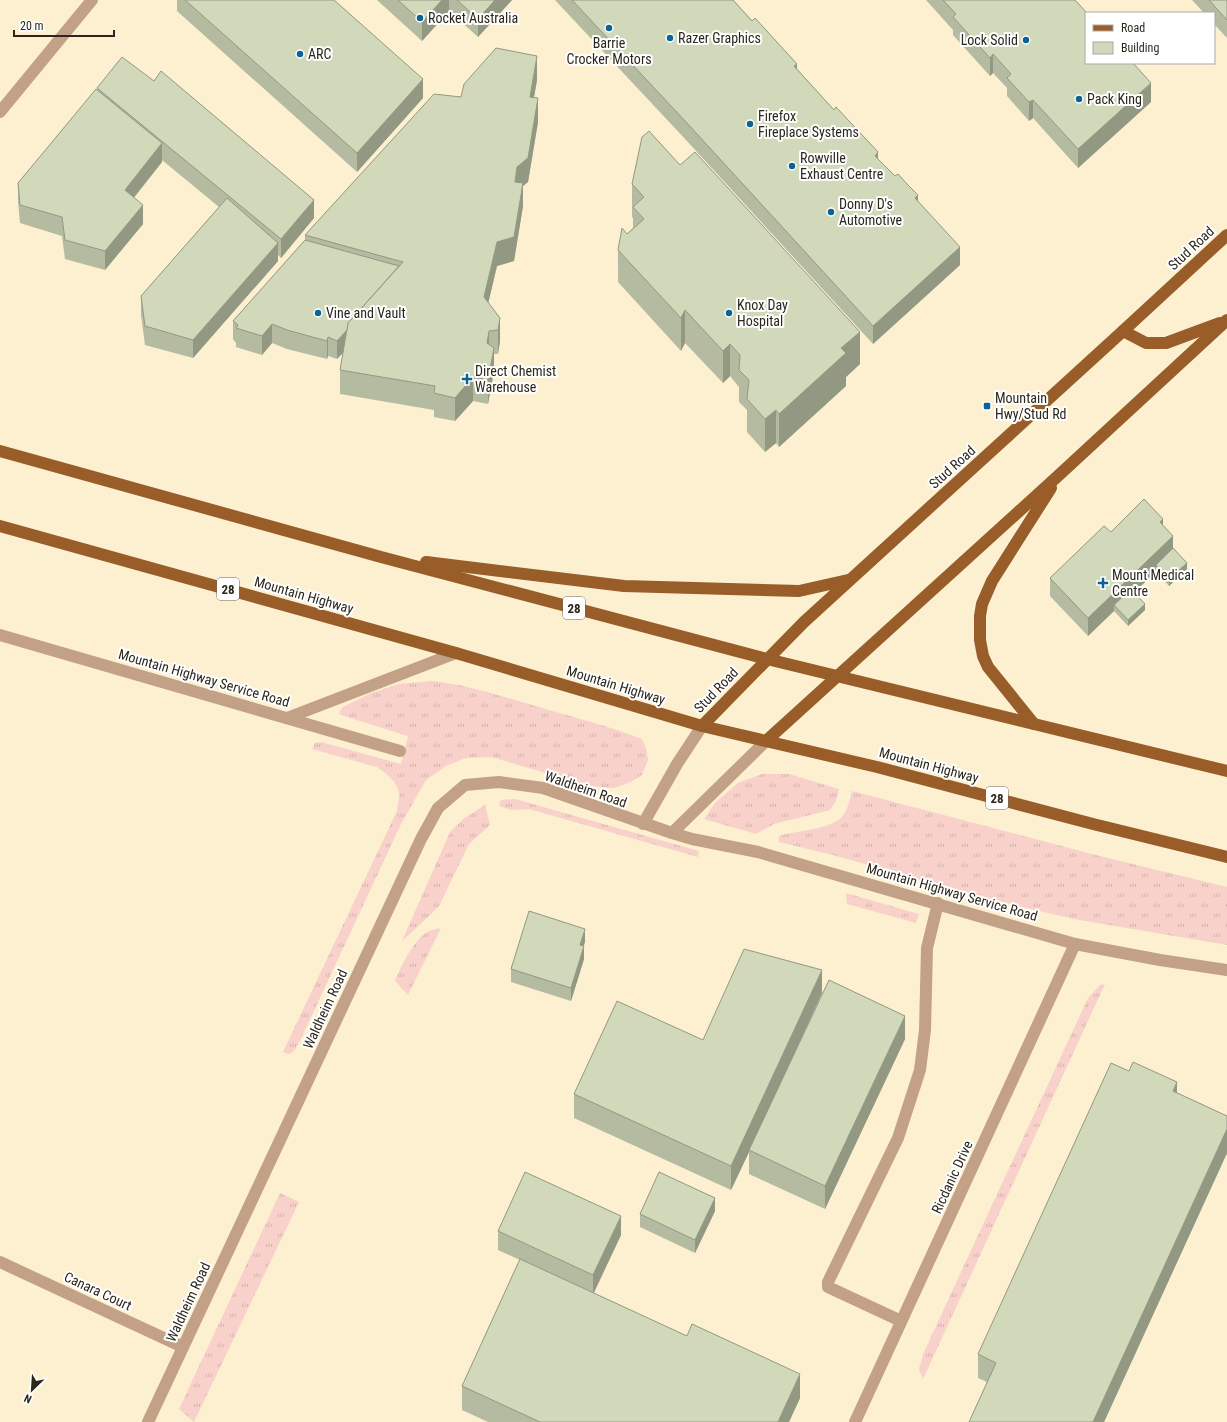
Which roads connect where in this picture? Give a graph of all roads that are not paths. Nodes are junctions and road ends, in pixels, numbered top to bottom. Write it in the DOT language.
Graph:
graph roads {
  1 [pos="92,0"];
  2 [pos="0,112"];
  3 [pos="1227,235"];
  4 [pos="1227,320"];
  5 [pos="1123,332"];
  6 [pos="0,451"];
  7 [pos="1059,475"];
  8 [pos="0,526"];
  9 [pos="381,557"];
  10 [pos="849,580"];
  11 [pos="0,635"];
  12 [pos="456,653"];
  13 [pos="767,659"];
  14 [pos="838,676"];
  15 [pos="287,718"];
  16 [pos="1034,724"];
  17 [pos="702,726"];
  18 [pos="766,741"];
  19 [pos="400,751"];
  20 [pos="1227,771"];
  21 [pos="643,824"];
  22 [pos="672,833"];
  23 [pos="1227,857"];
  24 [pos="938,903"];
  25 [pos="1075,944"];
  26 [pos="1227,970"];
  27 [pos="0,1262"];
  28 [pos="902,1321"];
  29 [pos="183,1347"];
  30 [pos="148,1422"];
  31 [pos="855,1422"];
  1 -- 2 [label="street"];
  3 -- 5 [label="main road, Stud Road"];
  4 -- 5 [label="main road"];
  4 -- 7 [label="main road"];
  5 -- 10 [label="main road, Stud Road"];
  6 -- 9 [label="main road, 28"];
  7 -- 14 [label="main road"];
  7 -- 16 [label="main road"];
  8 -- 12 [label="main road, Mountain Highway / 28"];
  9 -- 10 [label="main road"];
  9 -- 13 [label="main road, 28"];
  10 -- 13 [label="main road, Stud Road"];
  11 -- 15 [label="street, Mountain Highway Service Road"];
  12 -- 15 [label="street"];
  12 -- 17 [label="main road, Mountain Highway / 28"];
  13 -- 14 [label="main road, 28"];
  13 -- 17 [label="main road, Stud Road"];
  14 -- 16 [label="main road, 28"];
  14 -- 18 [label="main road"];
  15 -- 19 [label="street, Mountain Highway Service Road"];
  16 -- 20 [label="main road, 28"];
  17 -- 18 [label="main road, Mountain Highway / 28"];
  17 -- 21 [label="street"];
  18 -- 22 [label="street"];
  18 -- 23 [label="main road, Mountain Highway / 28"];
  21 -- 22 [label="street, Waldheim Road"];
  21 -- 29 [label="street, Waldheim Road"];
  22 -- 24 [label="street, Mountain Highway Service Road"];
  24 -- 25 [label="street, Mountain Highway Service Road"];
  24 -- 28 [label="street"];
  25 -- 26 [label="street, Mountain Highway Service Road"];
  25 -- 28 [label="street, Ricdanic Drive"];
  27 -- 29 [label="street, Canara Court"];
  28 -- 31 [label="street, Ricdanic Drive"];
  29 -- 30 [label="street, Waldheim Road"];
}
